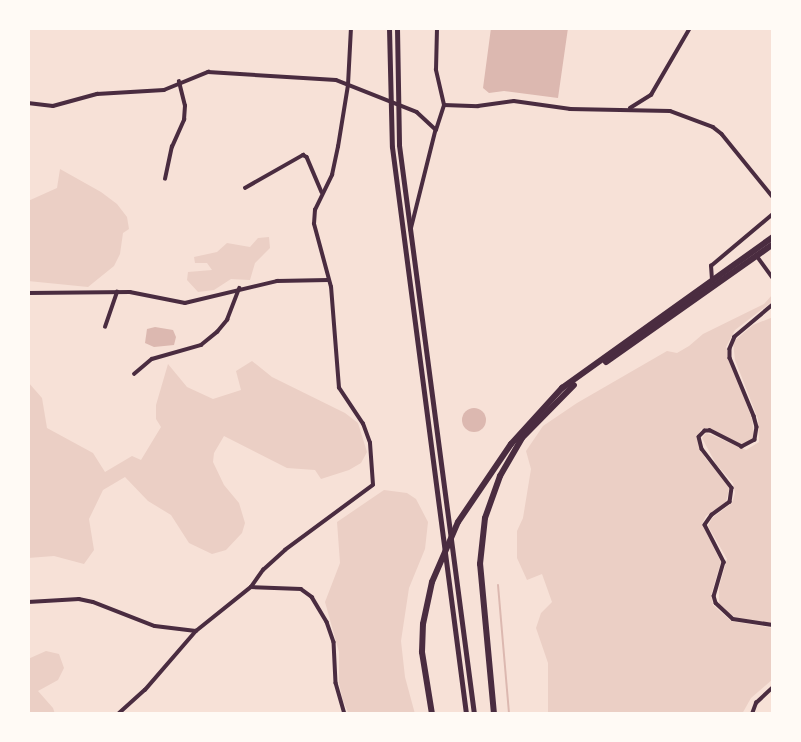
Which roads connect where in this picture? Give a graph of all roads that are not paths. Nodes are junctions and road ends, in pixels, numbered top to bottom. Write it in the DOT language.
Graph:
graph roads {
  1 [pos="351,28"];
  2 [pos="389,28"];
  3 [pos="397,28"];
  4 [pos="437,28"];
  5 [pos="690,28"];
  6 [pos="179,82"];
  7 [pos="348,85"];
  8 [pos="388,101"];
  9 [pos="28,103"];
  10 [pos="397,104"];
  11 [pos="444,105"];
  12 [pos="628,109"];
  13 [pos="436,130"];
  14 [pos="166,180"];
  15 [pos="245,188"];
  16 [pos="322,192"];
  17 [pos="773,197"];
  18 [pos="773,214"];
  19 [pos="410,236"];
  20 [pos="773,237"];
  21 [pos="773,244"];
  22 [pos="757,256"];
  23 [pos="773,278"];
  24 [pos="328,280"];
  25 [pos="712,280"];
  26 [pos="239,288"];
  27 [pos="117,292"];
  28 [pos="28,293"];
  29 [pos="773,305"];
  30 [pos="105,327"];
  31 [pos="134,374"];
  32 [pos="251,587"];
  33 [pos="28,602"];
  34 [pos="773,625"];
  35 [pos="196,631"];
  36 [pos="773,687"];
  37 [pos="118,714"];
  38 [pos="345,714"];
  39 [pos="432,714"];
  40 [pos="466,714"];
  41 [pos="474,714"];
  42 [pos="495,714"];
  43 [pos="752,714"];
  1 -- 7 [label="street"];
  2 -- 8 [label="highway"];
  3 -- 10 [label="highway"];
  4 -- 11 [label="street"];
  5 -- 12 [label="street"];
  6 -- 7 [label="street"];
  6 -- 9 [label="street"];
  6 -- 14 [label="street"];
  7 -- 8 [label="street"];
  7 -- 16 [label="street"];
  8 -- 10 [label="street"];
  8 -- 40 [label="highway"];
  10 -- 13 [label="street"];
  10 -- 19 [label="highway"];
  11 -- 12 [label="street"];
  11 -- 13 [label="street"];
  12 -- 17 [label="street"];
  13 -- 19 [label="street"];
  15 -- 16 [label="street"];
  16 -- 24 [label="street"];
  18 -- 25 [label="street"];
  19 -- 41 [label="highway"];
  20 -- 25 [label="highway"];
  21 -- 22 [label="highway"];
  22 -- 23 [label="street"];
  22 -- 42 [label="highway"];
  24 -- 26 [label="street"];
  24 -- 32 [label="street"];
  25 -- 39 [label="highway"];
  26 -- 27 [label="street"];
  26 -- 31 [label="street"];
  27 -- 28 [label="street"];
  27 -- 30 [label="street"];
  29 -- 34 [label="street"];
  32 -- 35 [label="street"];
  32 -- 38 [label="street"];
  33 -- 35 [label="street"];
  35 -- 37 [label="street"];
  36 -- 43 [label="street"];
}
